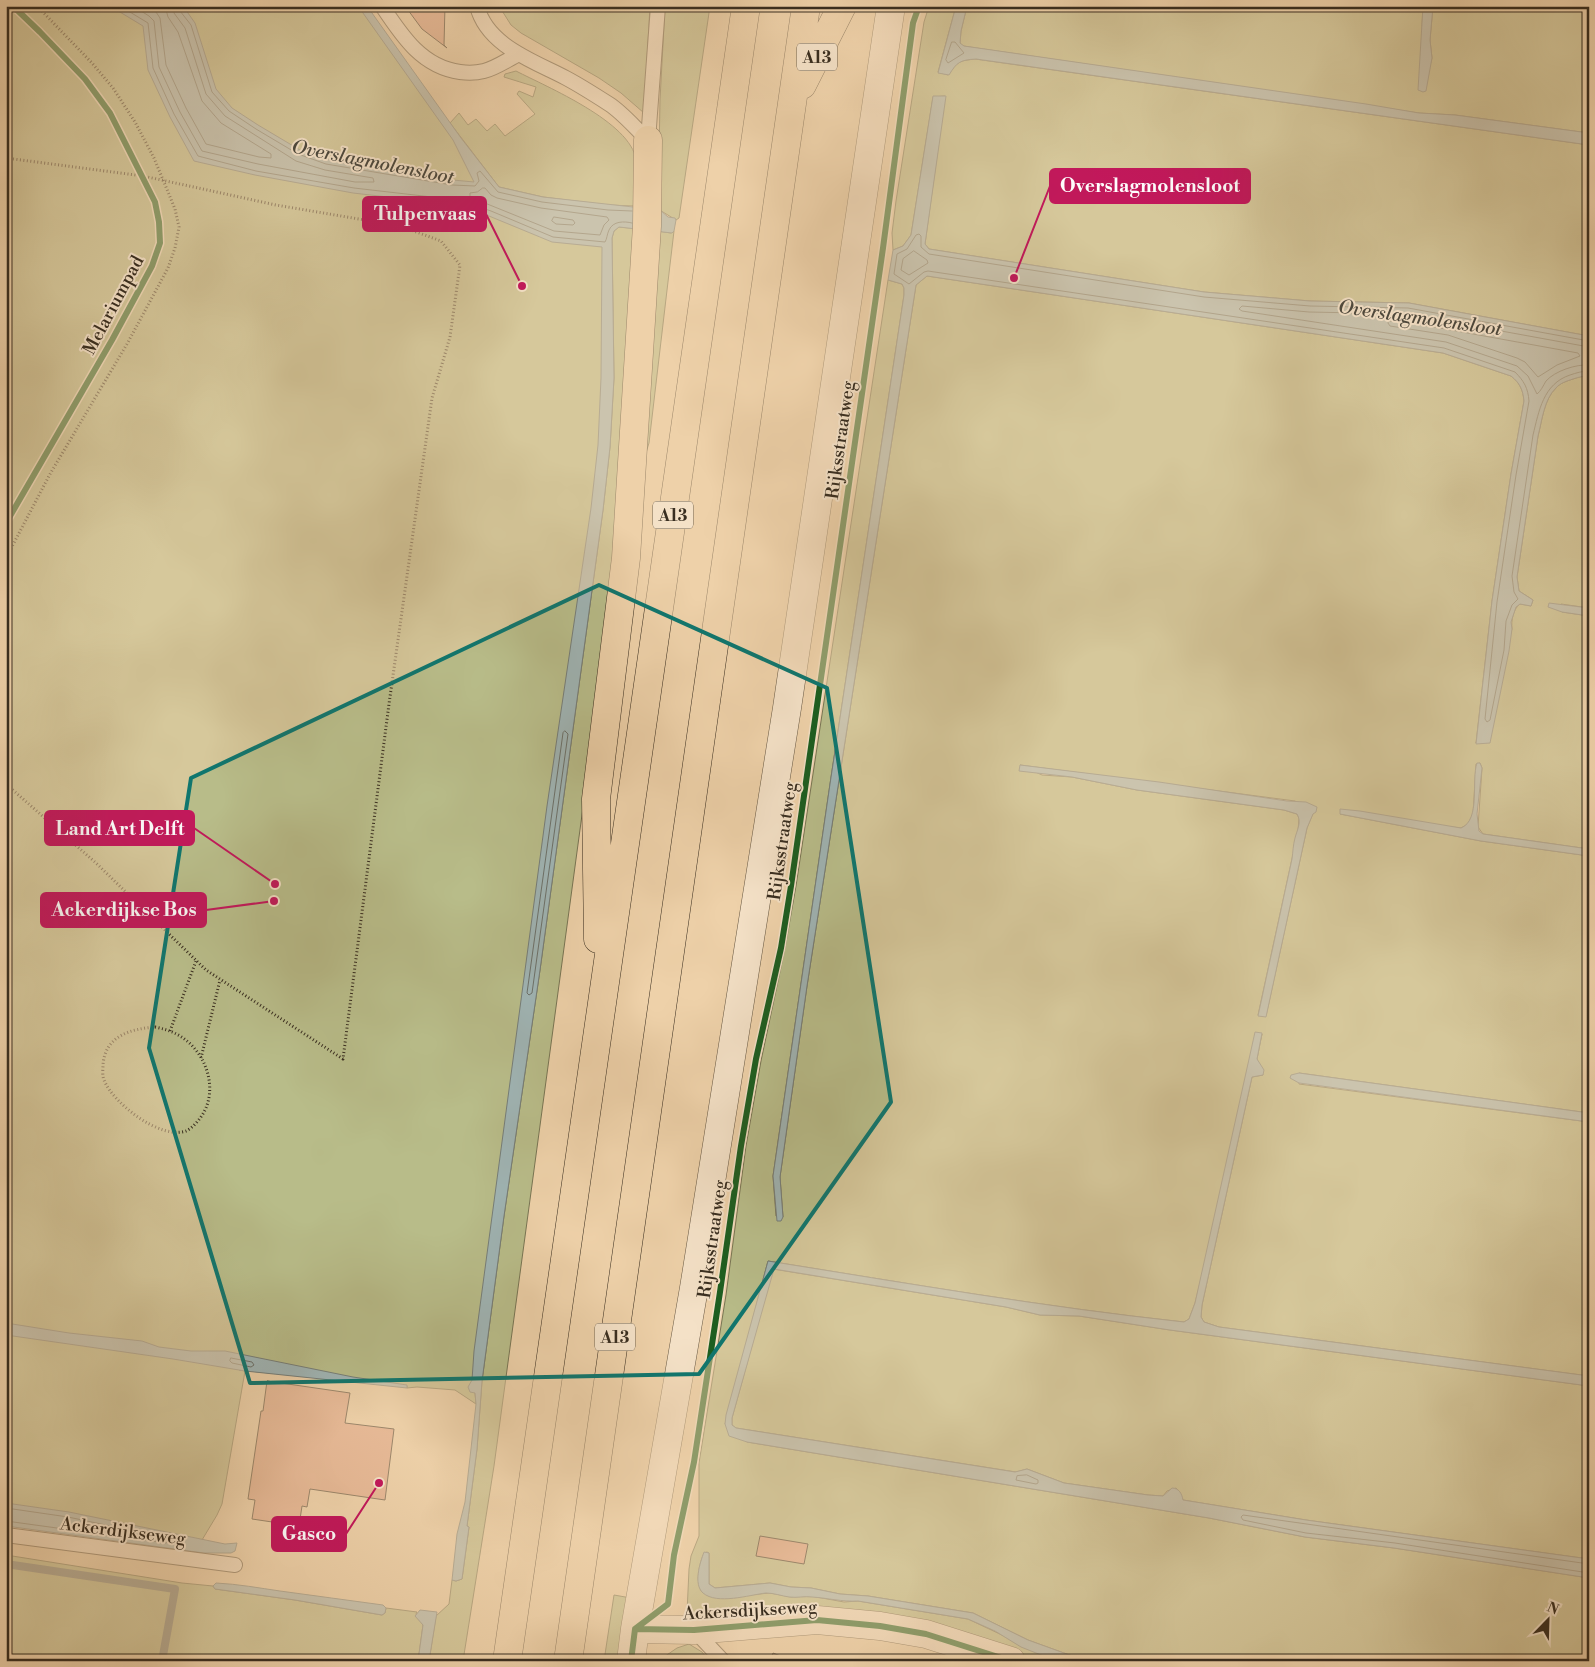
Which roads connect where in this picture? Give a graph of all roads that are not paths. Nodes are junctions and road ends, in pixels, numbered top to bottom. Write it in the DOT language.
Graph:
graph roads {
  1 [pos="382,6"];
  2 [pos="477,6"];
  3 [pos="658,6"];
  4 [pos="746,6"];
  5 [pos="806,6"];
  6 [pos="842,6"];
  7 [pos="891,6"];
  8 [pos="519,54"];
  9 [pos="792,104"];
  10 [pos="648,140"];
  11 [pos="600,1023"];
  12 [pos="6,1535"];
  13 [pos="235,1565"];
  14 [pos="635,1629"];
  15 [pos="694,1630"];
  16 [pos="507,1661"];
  17 [pos="568,1661"];
  18 [pos="632,1661"];
  19 [pos="723,1661"];
  20 [pos="1011,1661"];
  1 -- 8 [label="lane"];
  2 -- 8 [label="lane"];
  3 -- 10 [label="lane, A13"];
  4 -- 11 [label="highway, A13"];
  5 -- 9 [label="highway, A13"];
  6 -- 9 [label="highway, A13"];
  7 -- 14 [label="street, Rijksstraatweg"];
  8 -- 10 [label="lane"];
  9 -- 17 [label="highway, A13"];
  10 -- 11 [label="highway, A13"];
  11 -- 16 [label="highway, A13"];
  12 -- 13 [label="lane, Ackerdijkseweg"];
  14 -- 15 [label="street, Ackersdijkseweg"];
  14 -- 18 [label="street, Rijksstraatweg"];
  15 -- 19 [label="lane"];
  15 -- 20 [label="street, Ackersdijkseweg"];
}
